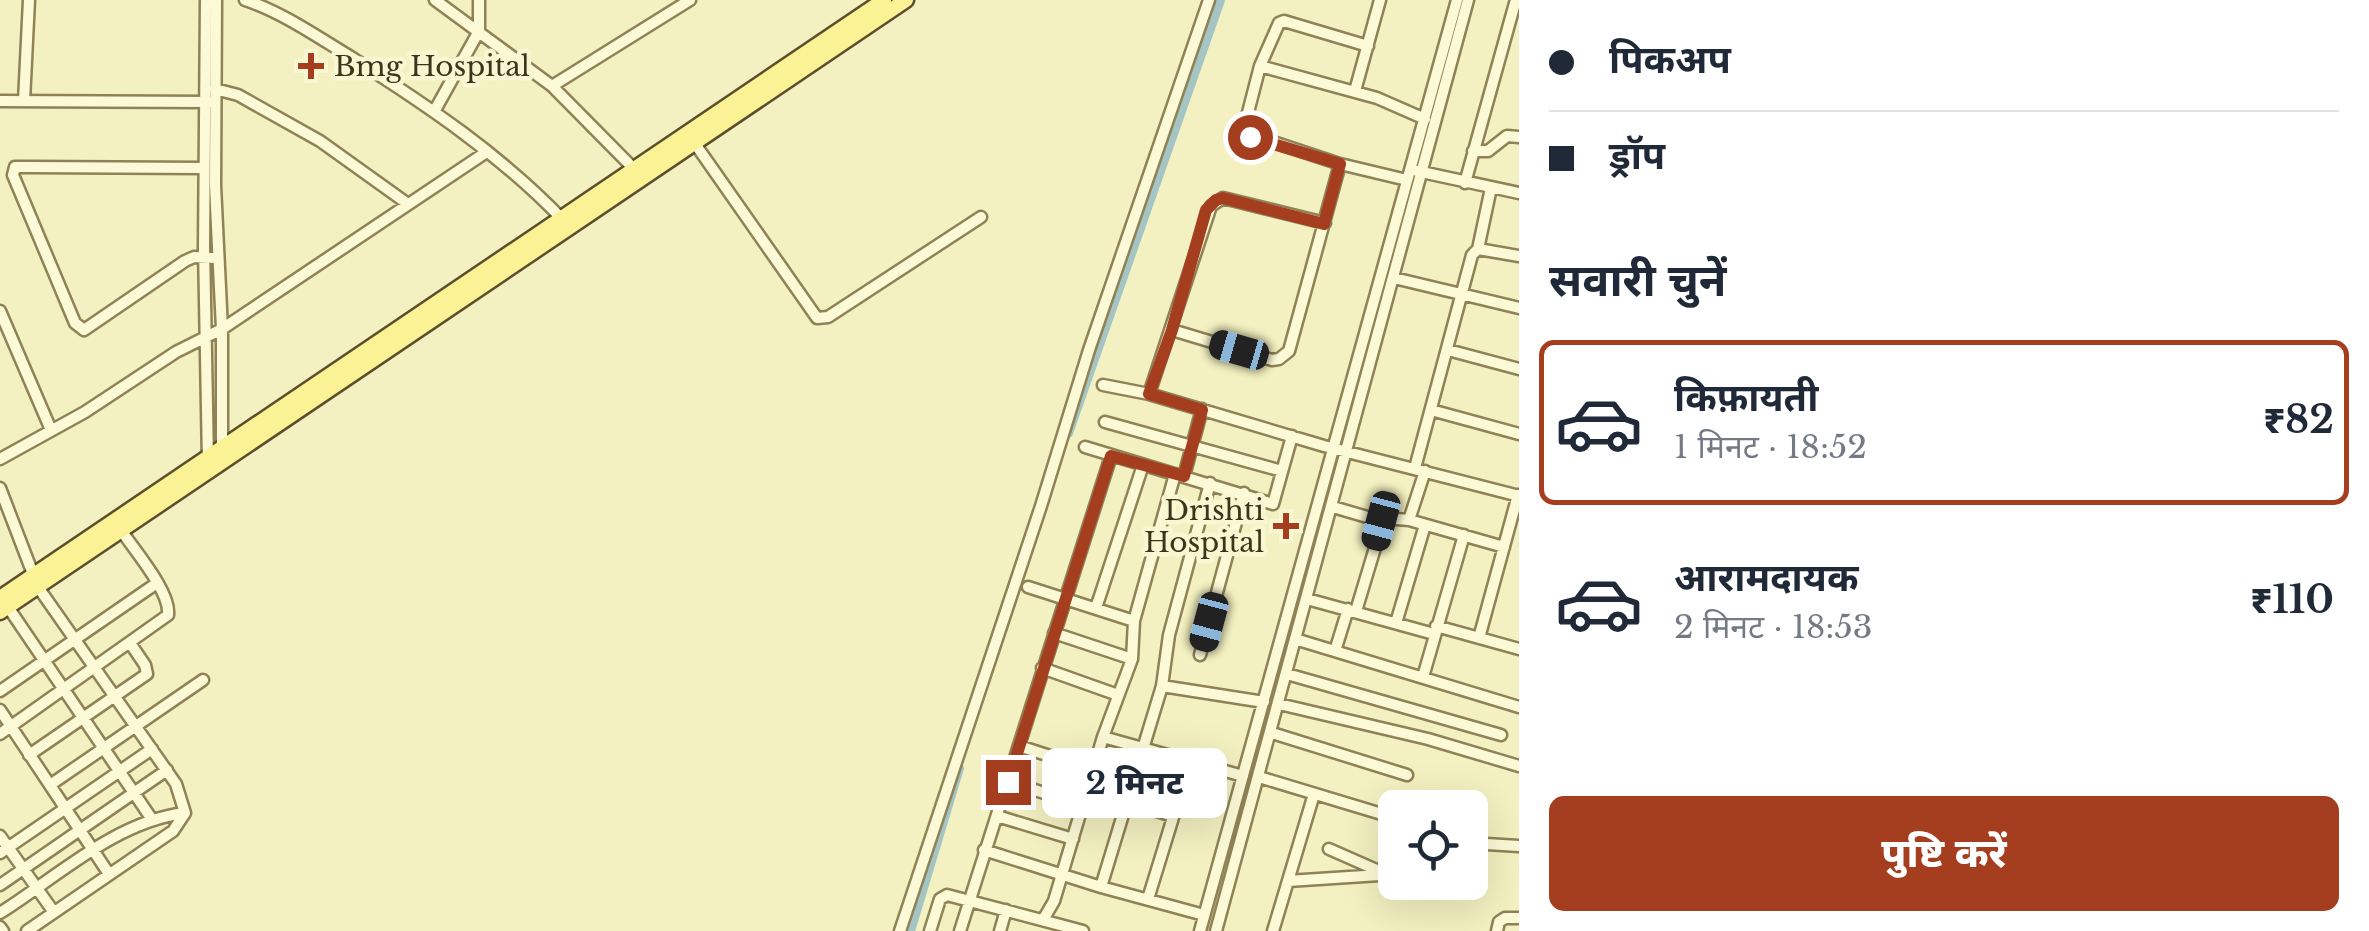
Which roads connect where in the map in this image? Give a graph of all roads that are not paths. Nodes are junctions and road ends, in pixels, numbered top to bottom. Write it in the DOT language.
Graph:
graph roads {
  1 [pos="29,0"];
  2 [pos="206,0"];
  3 [pos="216,0"];
  4 [pos="245,0"];
  5 [pos="435,0"];
  6 [pos="479,0"];
  7 [pos="884,0"];
  8 [pos="906,0"];
  9 [pos="1209,0"];
  10 [pos="1380,0"];
  11 [pos="1443,0"];
  12 [pos="1500,0"];
  13 [pos="686,1"];
  14 [pos="1462,2"];
  15 [pos="1517,4"];
  16 [pos="479,31"];
  17 [pos="1368,46"];
  18 [pos="1260,66"];
  19 [pos="552,86"];
  20 [pos="216,89"];
  21 [pos="1354,92"];
  22 [pos="0,101"];
  23 [pos="24,101"];
  24 [pos="210,102"];
  25 [pos="435,110"];
  26 [pos="1424,118"];
  27 [pos="1519,137"];
  28 [pos="692,138"];
  29 [pos="1473,151"];
  30 [pos="485,153"];
  31 [pos="1340,164"];
  32 [pos="204,168"];
  33 [pos="639,174"];
  34 [pos="1414,174"];
  35 [pos="1465,182"];
  36 [pos="1491,188"];
  37 [pos="1519,193"];
  38 [pos="408,204"];
  39 [pos="981,217"];
  40 [pos="566,223"];
  41 [pos="1324,224"];
  42 [pos="1478,249"];
  43 [pos="1519,256"];
  44 [pos="210,258"];
  45 [pos="1394,278"];
  46 [pos="1464,294"];
  47 [pos="1519,308"];
  48 [pos="0,310"];
  49 [pos="222,330"];
  50 [pos="1172,330"];
  51 [pos="206,338"];
  52 [pos="1448,350"];
  53 [pos="1519,368"];
  54 [pos="1104,385"];
  55 [pos="1149,394"];
  56 [pos="1202,410"];
  57 [pos="1431,410"];
  58 [pos="1105,422"];
  59 [pos="51,430"];
  60 [pos="1519,434"];
  61 [pos="1292,436"];
  62 [pos="1192,446"];
  63 [pos="1085,447"];
  64 [pos="1334,448"];
  65 [pos="1348,451"];
  66 [pos="218,455"];
  67 [pos="1111,456"];
  68 [pos="0,459"];
  69 [pos="1143,465"];
  70 [pos="1420,469"];
  71 [pos="1282,470"];
  72 [pos="1180,475"];
  73 [pos="1210,484"];
  74 [pos="0,488"];
  75 [pos="1244,493"];
  76 [pos="1519,496"];
  77 [pos="1333,507"];
  78 [pos="1410,520"];
  79 [pos="1381,521"];
  80 [pos="1425,525"];
  81 [pos="121,530"];
  82 [pos="1464,536"];
  83 [pos="1504,547"];
  84 [pos="36,581"];
  85 [pos="157,583"];
  86 [pos="1028,588"];
  87 [pos="1065,598"];
  88 [pos="1307,599"];
  89 [pos="3,606"];
  90 [pos="1096,608"];
  91 [pos="1352,610"];
  92 [pos="1134,621"];
  93 [pos="1396,623"];
  94 [pos="1434,630"];
  95 [pos="1054,633"];
  96 [pos="1479,638"];
  97 [pos="1295,639"];
  98 [pos="75,640"];
  99 [pos="130,644"];
  100 [pos="1519,649"];
  101 [pos="1335,650"];
  102 [pos="1200,655"];
  103 [pos="1132,659"];
  104 [pos="44,661"];
  105 [pos="94,668"];
  106 [pos="1042,668"];
  107 [pos="1287,674"];
  108 [pos="1422,677"];
  109 [pos="203,680"];
  110 [pos="1162,686"];
  111 [pos="63,690"];
  112 [pos="0,691"];
  113 [pos="1118,695"];
  114 [pos="115,697"];
  115 [pos="1264,702"];
  116 [pos="1280,704"];
  117 [pos="1519,707"];
  118 [pos="0,710"];
  119 [pos="83,719"];
  120 [pos="10,726"];
  121 [pos="136,726"];
  122 [pos="1272,733"];
  123 [pos="0,734"];
  124 [pos="1501,735"];
  125 [pos="1104,737"];
  126 [pos="1019,746"];
  127 [pos="103,749"];
  128 [pos="152,749"];
  129 [pos="1144,750"];
  130 [pos="29,756"];
  131 [pos="1190,762"];
  132 [pos="1519,766"];
  133 [pos="167,770"];
  134 [pos="1093,770"];
  135 [pos="118,773"];
  136 [pos="1407,775"];
  137 [pos="1243,776"];
  138 [pos="1259,777"];
  139 [pos="1008,782"];
  140 [pos="50,785"];
  141 [pos="133,794"];
  142 [pos="1314,794"];
  143 [pos="1128,802"];
  144 [pos="1083,806"];
  145 [pos="65,809"];
  146 [pos="185,813"];
  147 [pos="1378,813"];
  148 [pos="997,816"];
  149 [pos="1173,816"];
  150 [pos="151,818"];
  151 [pos="80,830"];
  152 [pos="0,836"];
  153 [pos="1072,839"];
  154 [pos="1488,845"];
  155 [pos="1519,846"];
  156 [pos="1329,849"];
  157 [pos="4,850"];
  158 [pos="93,850"];
  159 [pos="984,850"];
  160 [pos="23,869"];
  161 [pos="1378,869"];
  162 [pos="109,874"];
  163 [pos="1062,874"];
  164 [pos="1378,875"];
  165 [pos="1288,882"];
  166 [pos="0,885"];
  167 [pos="1101,887"];
  168 [pos="37,889"];
  169 [pos="1148,899"];
  170 [pos="968,900"];
  171 [pos="1006,910"];
  172 [pos="54,911"];
  173 [pos="0,913"];
  174 [pos="1204,915"];
  175 [pos="1519,918"];
  176 [pos="1043,920"];
  177 [pos="27,931"];
  178 [pos="900,931"];
  179 [pos="930,931"];
  180 [pos="960,931"];
  181 [pos="1000,931"];
  182 [pos="1083,931"];
  183 [pos="1200,931"];
  184 [pos="1216,931"];
  185 [pos="1273,931"];
  186 [pos="1497,931"];
  1 -- 23 [label="street"];
  2 -- 24 [label="street"];
  3 -- 20 [label="street"];
  4 -- 25 [label="street"];
  5 -- 16 [label="street"];
  6 -- 16 [label="street"];
  7 -- 28 [label="main road"];
  8 -- 28 [label="main road"];
  9 -- 178 [label="street"];
  10 -- 17 [label="street"];
  11 -- 14 [label="street"];
  12 -- 15 [label="street"];
  13 -- 19 [label="street"];
  14 -- 26 [label="street"];
  14 -- 34 [label="street"];
  15 -- 29 [label="street"];
  16 -- 19 [label="street"];
  16 -- 25 [label="street"];
  17 -- 18 [label="street"];
  17 -- 21 [label="street"];
  18 -- 21 [label="street"];
  18 -- 31 [label="street"];
  19 -- 33 [label="street"];
  20 -- 24 [label="street"];
  20 -- 38 [label="street"];
  21 -- 26 [label="street"];
  22 -- 23 [label="street"];
  23 -- 24 [label="street"];
  24 -- 32 [label="street"];
  24 -- 44 [label="street"];
  25 -- 30 [label="street"];
  26 -- 34 [label="street"];
  27 -- 29 [label="street"];
  28 -- 33 [label="main road"];
  28 -- 39 [label="street"];
  29 -- 35 [label="street"];
  30 -- 38 [label="street"];
  30 -- 40 [label="street"];
  31 -- 34 [label="street"];
  31 -- 41 [label="street"];
  32 -- 44 [label="street"];
  32 -- 44 [label="street"];
  33 -- 40 [label="main road"];
  34 -- 35 [label="street"];
  34 -- 45 [label="street"];
  34 -- 64 [label="street"];
  35 -- 36 [label="street"];
  36 -- 37 [label="street"];
  36 -- 42 [label="street"];
  38 -- 49 [label="street"];
  40 -- 66 [label="main road"];
  41 -- 50 [label="street"];
  41 -- 50 [label="street"];
  42 -- 43 [label="street"];
  42 -- 46 [label="street"];
  44 -- 49 [label="street"];
  44 -- 51 [label="street"];
  45 -- 46 [label="street"];
  45 -- 65 [label="street"];
  46 -- 47 [label="street"];
  46 -- 52 [label="street"];
  48 -- 59 [label="street"];
  49 -- 51 [label="street"];
  49 -- 66 [label="street"];
  50 -- 55 [label="street"];
  51 -- 59 [label="street"];
  51 -- 66 [label="street"];
  52 -- 53 [label="street"];
  52 -- 57 [label="street"];
  54 -- 55 [label="street"];
  55 -- 56 [label="street"];
  56 -- 61 [label="street"];
  56 -- 62 [label="street"];
  57 -- 60 [label="street"];
  57 -- 70 [label="street"];
  58 -- 62 [label="street"];
  59 -- 68 [label="street"];
  61 -- 64 [label="street"];
  61 -- 71 [label="street"];
  62 -- 71 [label="street"];
  62 -- 72 [label="street"];
  63 -- 67 [label="street"];
  64 -- 65 [label="street"];
  64 -- 115 [label="street"];
  65 -- 70 [label="street"];
  65 -- 77 [label="street"];
  66 -- 81 [label="main road"];
  66 -- 84 [label="main road"];
  67 -- 69 [label="street"];
  67 -- 87 [label="street"];
  69 -- 72 [label="street"];
  69 -- 90 [label="street"];
  70 -- 76 [label="street"];
  70 -- 78 [label="street"];
  71 -- 75 [label="street"];
  72 -- 73 [label="street"];
  72 -- 92 [label="street"];
  73 -- 75 [label="street"];
  73 -- 110 [label="street"];
  74 -- 84 [label="street"];
  75 -- 102 [label="street"];
  76 -- 83 [label="street"];
  77 -- 79 [label="street"];
  77 -- 88 [label="street"];
  78 -- 79 [label="street"];
  78 -- 80 [label="street"];
  79 -- 91 [label="street"];
  80 -- 82 [label="street"];
  80 -- 93 [label="street"];
  81 -- 84 [label="main road"];
  81 -- 85 [label="street"];
  82 -- 83 [label="street"];
  82 -- 94 [label="street"];
  83 -- 96 [label="street"];
  84 -- 89 [label="main road"];
  84 -- 98 [label="street"];
  85 -- 98 [label="street"];
  85 -- 99 [label="street"];
  86 -- 87 [label="street"];
  87 -- 90 [label="street"];
  87 -- 95 [label="street"];
  88 -- 91 [label="street"];
  88 -- 97 [label="street"];
  89 -- 104 [label="street"];
  90 -- 92 [label="street"];
  91 -- 93 [label="street"];
  91 -- 101 [label="street"];
  92 -- 103 [label="street"];
  93 -- 94 [label="street"];
  94 -- 96 [label="street"];
  94 -- 108 [label="street"];
  95 -- 103 [label="street"];
  95 -- 106 [label="street"];
  96 -- 100 [label="street"];
  97 -- 101 [label="street"];
  97 -- 107 [label="street"];
  98 -- 104 [label="street"];
  98 -- 105 [label="street"];
  99 -- 105 [label="street"];
  99 -- 114 [label="street"];
  101 -- 108 [label="street"];
  103 -- 113 [label="street"];
  104 -- 111 [label="street"];
  104 -- 112 [label="street"];
  105 -- 111 [label="street"];
  105 -- 114 [label="street"];
  106 -- 113 [label="street"];
  106 -- 126 [label="street"];
  107 -- 116 [label="street"];
  107 -- 124 [label="street"];
  108 -- 117 [label="street"];
  109 -- 121 [label="street"];
  110 -- 115 [label="street"];
  110 -- 129 [label="street"];
  111 -- 119 [label="street"];
  111 -- 120 [label="street"];
  113 -- 125 [label="street"];
  114 -- 119 [label="street"];
  114 -- 121 [label="street"];
  115 -- 137 [label="street"];
  116 -- 122 [label="street"];
  116 -- 132 [label="street"];
  118 -- 120 [label="street"];
  119 -- 127 [label="street"];
  119 -- 130 [label="street"];
  120 -- 123 [label="street"];
  120 -- 130 [label="street"];
  121 -- 127 [label="street"];
  121 -- 128 [label="street"];
  122 -- 136 [label="street"];
  122 -- 138 [label="street"];
  125 -- 129 [label="street"];
  125 -- 134 [label="street"];
  126 -- 134 [label="street"];
  126 -- 139 [label="street"];
  127 -- 135 [label="street"];
  127 -- 140 [label="street"];
  128 -- 133 [label="street"];
  128 -- 135 [label="street"];
  129 -- 131 [label="street"];
  129 -- 143 [label="street"];
  130 -- 140 [label="street"];
  131 -- 137 [label="street"];
  131 -- 149 [label="street"];
  133 -- 141 [label="street"];
  133 -- 146 [label="street"];
  134 -- 144 [label="street"];
  135 -- 141 [label="street"];
  135 -- 145 [label="street"];
  137 -- 174 [label="street"];
  138 -- 142 [label="street"];
  138 -- 184 [label="street"];
  139 -- 144 [label="street"];
  139 -- 148 [label="street"];
  140 -- 145 [label="street"];
  141 -- 150 [label="street"];
  141 -- 151 [label="street"];
  142 -- 147 [label="street"];
  142 -- 165 [label="street"];
  143 -- 149 [label="street"];
  143 -- 167 [label="street"];
  144 -- 153 [label="street"];
  145 -- 151 [label="street"];
  145 -- 157 [label="street"];
  146 -- 150 [label="street"];
  146 -- 162 [label="street"];
  148 -- 153 [label="street"];
  148 -- 159 [label="street"];
  149 -- 169 [label="street"];
  150 -- 158 [label="street"];
  151 -- 158 [label="street"];
  151 -- 160 [label="street"];
  152 -- 157 [label="street"];
  153 -- 163 [label="street"];
  154 -- 155 [label="street"];
  156 -- 161 [label="street"];
  157 -- 160 [label="street"];
  158 -- 162 [label="street"];
  158 -- 168 [label="street"];
  159 -- 163 [label="street"];
  159 -- 170 [label="street"];
  160 -- 166 [label="street"];
  160 -- 168 [label="street"];
  162 -- 172 [label="street"];
  163 -- 167 [label="street"];
  163 -- 176 [label="street"];
  164 -- 165 [label="street"];
  165 -- 185 [label="street"];
  167 -- 169 [label="street"];
  168 -- 172 [label="street"];
  168 -- 173 [label="street"];
  169 -- 174 [label="street"];
  170 -- 171 [label="street"];
  170 -- 179 [label="street"];
  170 -- 180 [label="street"];
  171 -- 176 [label="street"];
  171 -- 181 [label="street"];
  172 -- 177 [label="street"];
  174 -- 183 [label="street"];
  175 -- 186 [label="street"];
  176 -- 182 [label="street"];
}
